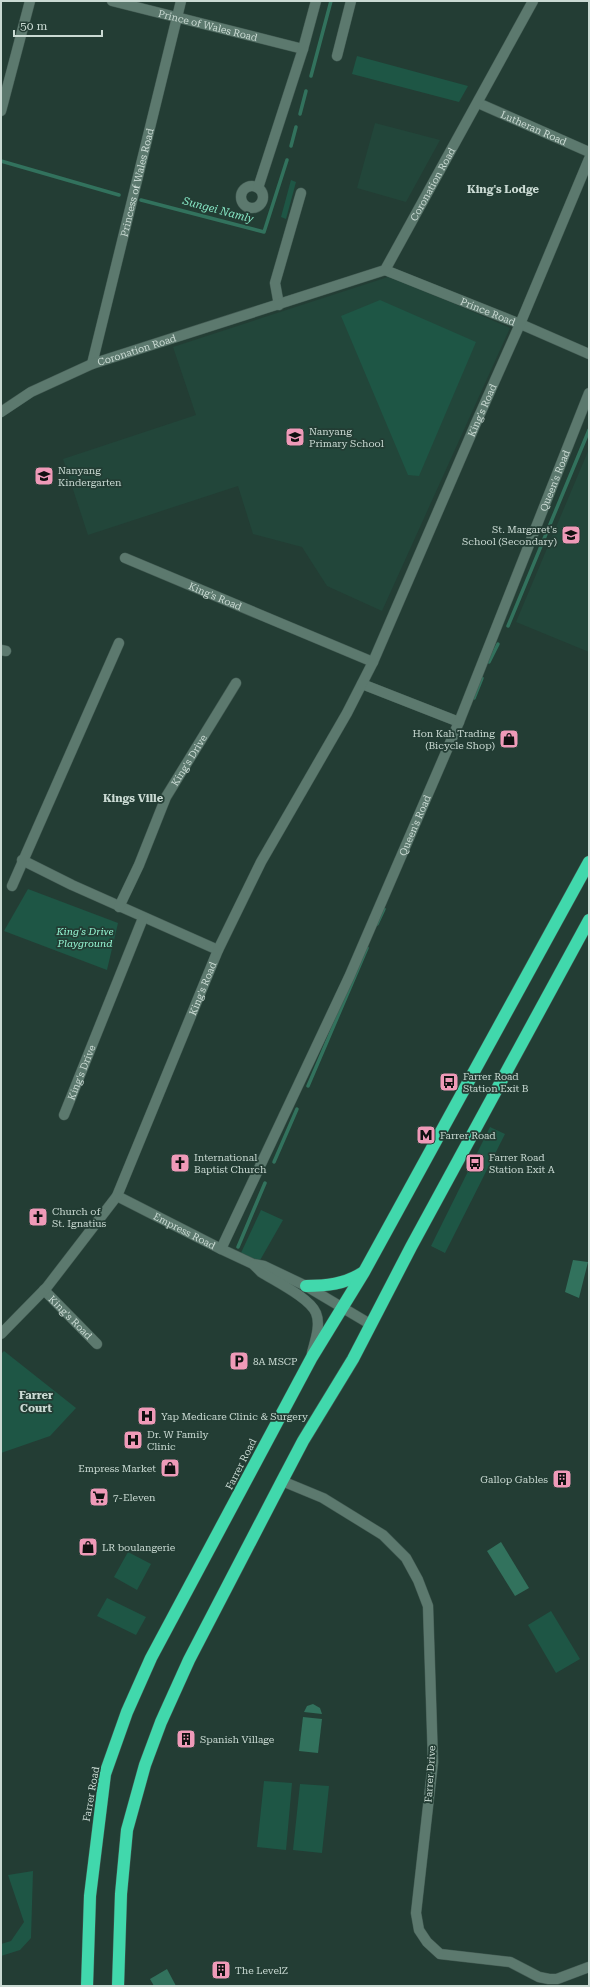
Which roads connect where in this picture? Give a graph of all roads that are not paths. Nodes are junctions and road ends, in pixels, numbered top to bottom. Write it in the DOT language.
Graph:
graph roads {
  1 [pos="30,1"];
  2 [pos="112,1"];
  3 [pos="181,1"];
  4 [pos="316,1"];
  5 [pos="351,1"];
  6 [pos="533,1"];
  7 [pos="176,18"];
  8 [pos="303,50"];
  9 [pos="337,56"];
  10 [pos="4,90"];
  11 [pos="478,103"];
  12 [pos="1,111"];
  13 [pos="589,152"];
  14 [pos="589,158"];
  15 [pos="258,188"];
  16 [pos="301,194"];
  17 [pos="385,270"];
  18 [pos="279,305"];
  19 [pos="520,324"];
  20 [pos="589,354"];
  21 [pos="92,364"];
  22 [pos="589,393"];
  23 [pos="1,412"];
  24 [pos="124,558"];
  25 [pos="118,644"];
  26 [pos="373,662"];
  27 [pos="236,683"];
  28 [pos="362,684"];
  29 [pos="459,722"];
  30 [pos="22,860"];
  31 [pos="589,862"];
  32 [pos="12,886"];
  33 [pos="119,907"];
  34 [pos="143,918"];
  35 [pos="589,920"];
  36 [pos="218,950"];
  37 [pos="64,1115"];
  38 [pos="117,1196"];
  39 [pos="221,1249"];
  40 [pos="253,1264"];
  41 [pos="364,1272"];
  42 [pos="306,1286"];
  43 [pos="44,1290"];
  44 [pos="342,1307"];
  45 [pos="370,1324"];
  46 [pos="1,1334"];
  47 [pos="97,1344"];
  48 [pos="312,1357"];
  49 [pos="282,1481"];
  50 [pos="589,1967"];
  51 [pos="87,1986"];
  52 [pos="118,1986"];
  1 -- 10 [label="street"];
  2 -- 7 [label="street, Prince of Wales Road"];
  3 -- 7 [label="street, Princess of Wales Road"];
  4 -- 8 [label="street"];
  5 -- 9 [label="street"];
  6 -- 11 [label="street, Coronation Road"];
  7 -- 8 [label="street, Prince of Wales Road"];
  7 -- 21 [label="street, Princess of Wales Road"];
  8 -- 15 [label="street"];
  10 -- 12 [label="street"];
  11 -- 13 [label="street, Lutheran Road"];
  11 -- 17 [label="street, Coronation Road"];
  14 -- 19 [label="street, King's Road"];
  16 -- 18 [label="street"];
  17 -- 18 [label="street, Coronation Road"];
  17 -- 19 [label="street, Prince Road"];
  18 -- 21 [label="street, Coronation Road"];
  19 -- 20 [label="street, Prince Road"];
  19 -- 26 [label="street, King's Road"];
  21 -- 23 [label="street, Coronation Road"];
  22 -- 29 [label="street, Queen's Road"];
  24 -- 26 [label="street, King's Road"];
  25 -- 30 [label="street"];
  26 -- 28 [label="street, King's Road"];
  27 -- 33 [label="street, King's Drive"];
  28 -- 29 [label="street"];
  28 -- 36 [label="street, King's Road"];
  29 -- 39 [label="street, Queen's Road"];
  30 -- 32 [label="street"];
  30 -- 33 [label="street"];
  31 -- 41 [label="highway, Farrer Road"];
  33 -- 34 [label="street"];
  34 -- 36 [label="street"];
  34 -- 37 [label="street, King's Drive"];
  35 -- 45 [label="highway"];
  36 -- 38 [label="street, King's Road"];
  38 -- 39 [label="street, Empress Road"];
  38 -- 43 [label="street, King's Road"];
  39 -- 40 [label="street, Empress Road"];
  40 -- 42 [label="street, Empress Road"];
  40 -- 48 [label="street, Empress Road"];
  41 -- 42 [label="highway"];
  41 -- 44 [label="highway, Farrer Road"];
  42 -- 44 [label="street, Empress Road"];
  43 -- 46 [label="street, King's Road"];
  43 -- 47 [label="street, King's Road"];
  44 -- 45 [label="street, Empress Road"];
  44 -- 48 [label="highway, Farrer Road"];
  45 -- 49 [label="highway"];
  48 -- 51 [label="highway, Farrer Road"];
  49 -- 50 [label="street, Farrer Drive"];
  49 -- 52 [label="highway"];
}
